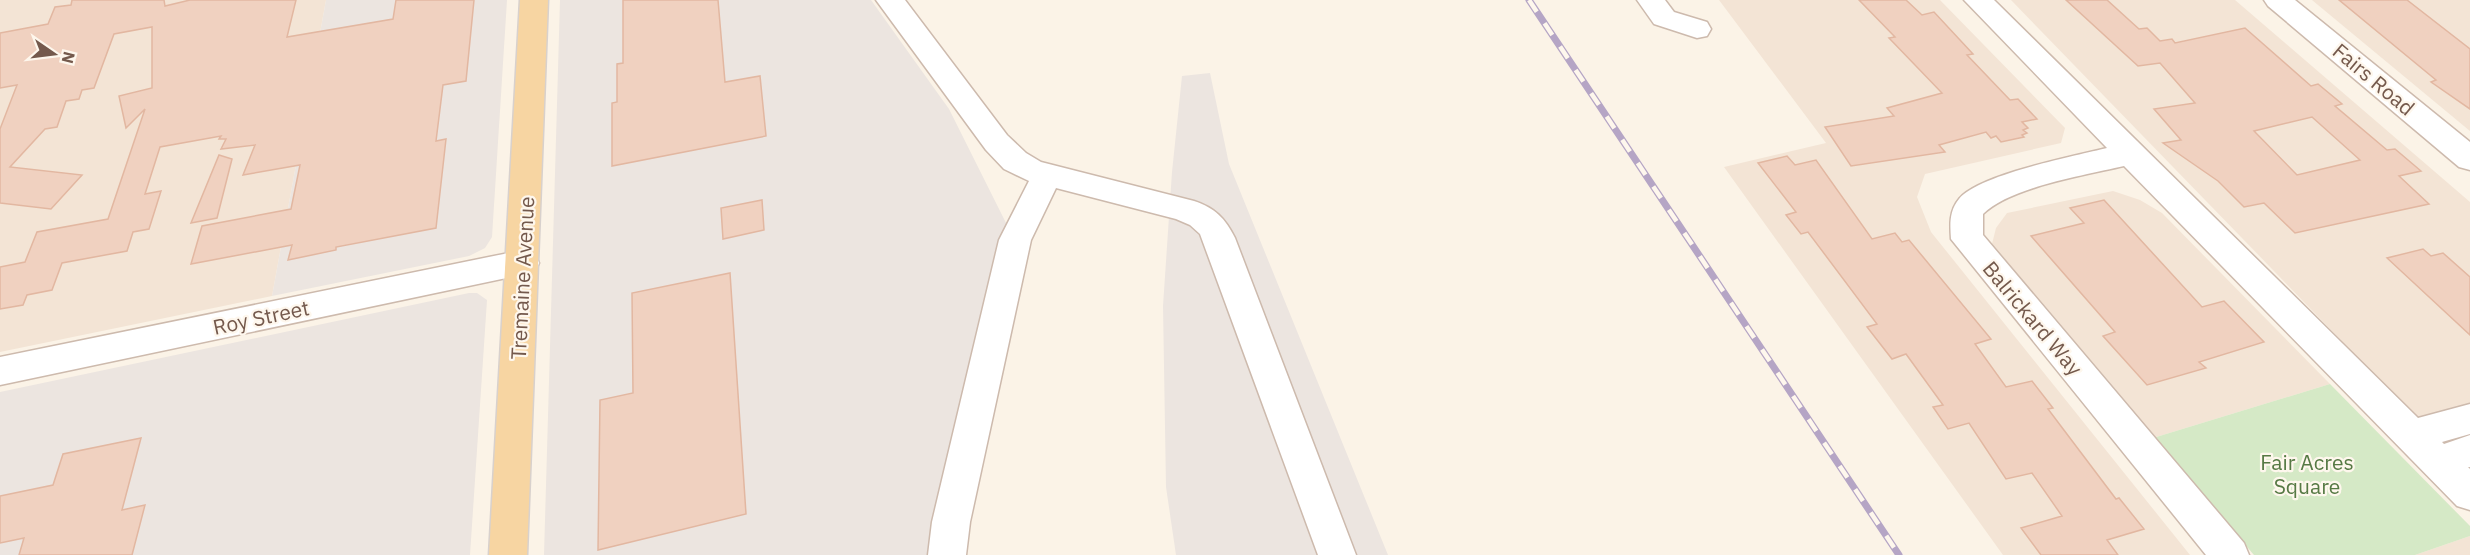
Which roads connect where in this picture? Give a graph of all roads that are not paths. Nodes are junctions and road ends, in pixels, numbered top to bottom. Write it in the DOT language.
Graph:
graph roads {
  1 [pos="534,0"];
  2 [pos="890,0"];
  3 [pos="1651,0"];
  4 [pos="1977,0"];
  5 [pos="2278,0"];
  6 [pos="1697,29"];
  7 [pos="2131,153"];
  8 [pos="2470,159"];
  9 [pos="1047,175"];
  10 [pos="523,263"];
  11 [pos="0,371"];
  12 [pos="2470,419"];
  13 [pos="2412,435"];
  14 [pos="2455,456"];
  15 [pos="2470,494"];
  16 [pos="508,555"];
  17 [pos="947,555"];
  18 [pos="1337,555"];
  19 [pos="2230,555"];
  1 -- 10 [label="main road, Tremaine Avenue"];
  2 -- 9 [label="street"];
  3 -- 6 [label="street"];
  4 -- 7 [label="street"];
  5 -- 8 [label="street, Fairs Road"];
  7 -- 13 [label="street"];
  7 -- 19 [label="street, Balrickard Way"];
  9 -- 17 [label="street"];
  9 -- 18 [label="street"];
  10 -- 11 [label="street, Roy Street"];
  10 -- 16 [label="main road, Tremaine Avenue"];
  12 -- 13 [label="street"];
  13 -- 14 [label="street"];
  14 -- 15 [label="street"];
}
